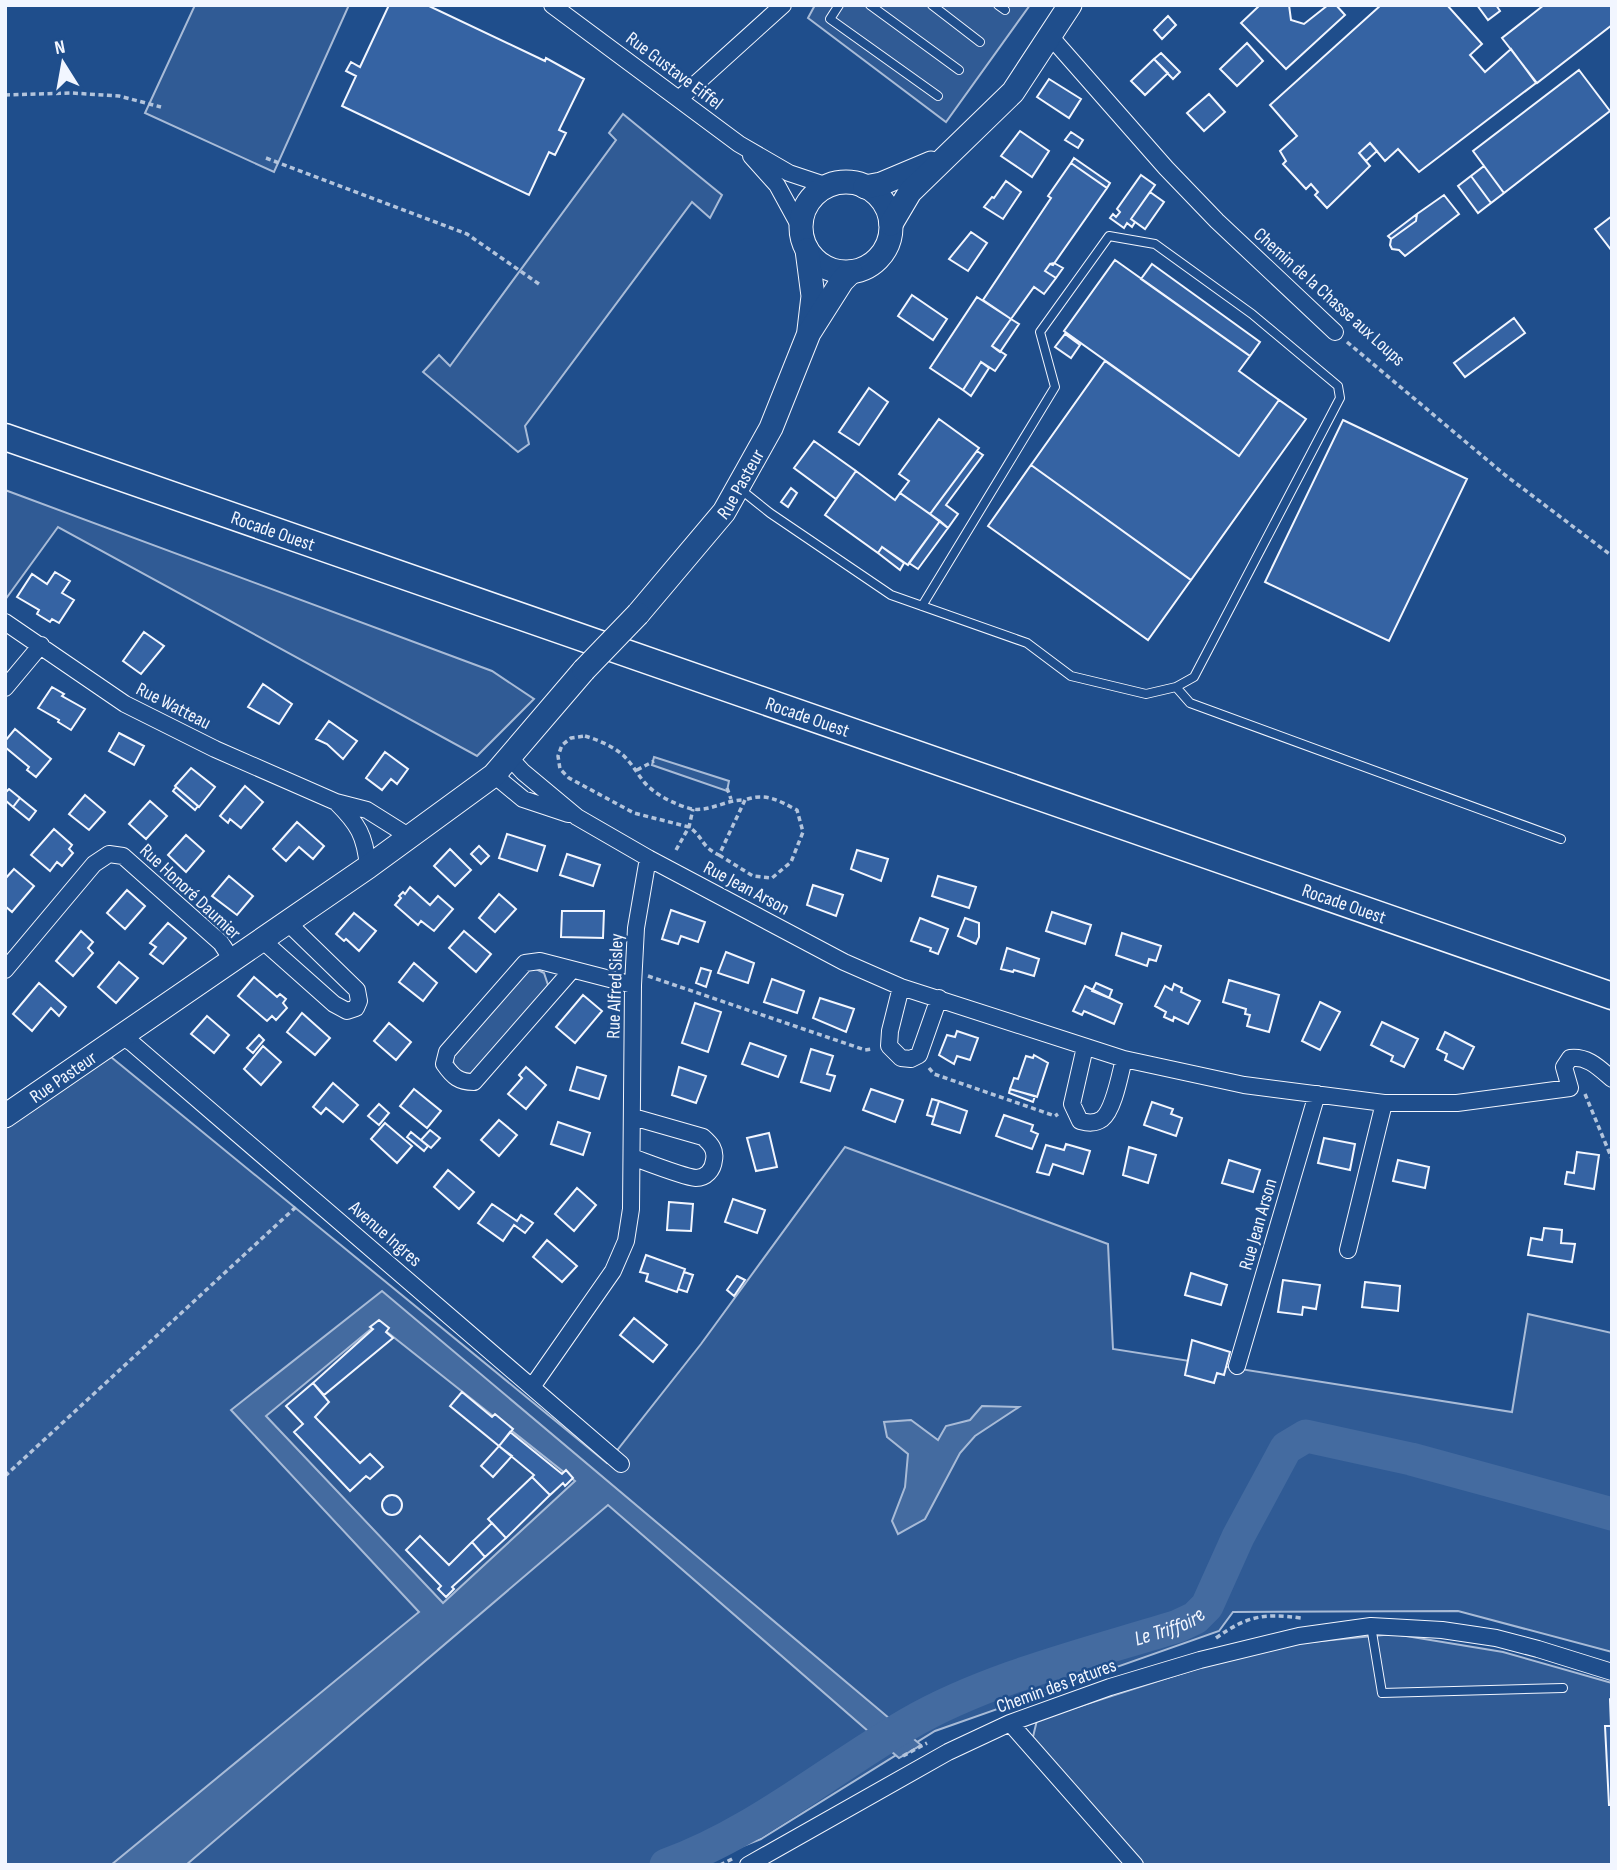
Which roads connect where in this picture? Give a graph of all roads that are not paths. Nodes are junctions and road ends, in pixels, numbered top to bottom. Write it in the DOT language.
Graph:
graph roads {
  1 [pos="552,5"];
  2 [pos="783,5"];
  3 [pos="839,5"];
  4 [pos="870,5"];
  5 [pos="932,5"];
  6 [pos="1070,5"];
  7 [pos="1050,36"];
  8 [pos="980,41"];
  9 [pos="959,70"];
  10 [pos="938,96"];
  11 [pos="679,99"];
  12 [pos="739,144"];
  13 [pos="946,155"];
  14 [pos="828,186"];
  15 [pos="865,187"];
  16 [pos="891,224"];
  17 [pos="804,240"];
  18 [pos="851,272"];
  19 [pos="1335,332"];
  20 [pos="809,333"];
  21 [pos="5,437"];
  22 [pos="737,487"];
  23 [pos="922,606"];
  24 [pos="5,622"];
  25 [pos="41,645"];
  26 [pos="1176,687"];
  27 [pos="5,688"];
  28 [pos="510,758"];
  29 [pos="494,775"];
  30 [pos="336,802"];
  31 [pos="577,817"];
  32 [pos="410,837"];
  33 [pos="1561,839"];
  34 [pos="648,858"];
  35 [pos="368,867"];
  36 [pos="287,922"];
  37 [pos="261,940"];
  38 [pos="232,960"];
  39 [pos="5,970"];
  40 [pos="572,970"];
  41 [pos="633,978"];
  42 [pos="901,987"];
  43 [pos="1612,996"];
  44 [pos="939,998"];
  45 [pos="121,1036"];
  46 [pos="1085,1047"];
  47 [pos="1124,1059"];
  48 [pos="1612,1079"];
  49 [pos="1317,1094"];
  50 [pos="1384,1103"];
  51 [pos="5,1116"];
  52 [pos="633,1117"];
  53 [pos="632,1157"];
  54 [pos="1348,1250"];
  55 [pos="1237,1366"];
  56 [pos="533,1387"];
  57 [pos="621,1464"];
  58 [pos="1371,1626"];
  59 [pos="1612,1672"];
  60 [pos="1563,1688"];
  61 [pos="1010,1723"];
  62 [pos="748,1865"];
  63 [pos="1135,1865"];
  1 -- 11 [label="street, Rue Gustave Eiffel"];
  2 -- 11 [label="street"];
  3 -- 10 [label="lane"];
  4 -- 9 [label="lane"];
  5 -- 8 [label="lane"];
  6 -- 7 [label="street"];
  7 -- 13 [label="street"];
  7 -- 19 [label="street, Chemin de la Chasse aux Loups"];
  11 -- 12 [label="street, Rue Gustave Eiffel"];
  12 -- 14 [label="street, Rue Gustave Eiffel"];
  12 -- 17 [label="street, Rue Gustave Eiffel"];
  13 -- 15 [label="street"];
  13 -- 16 [label="street"];
  14 -- 15 [label="street"];
  14 -- 17 [label="street"];
  15 -- 16 [label="street"];
  16 -- 18 [label="street"];
  17 -- 18 [label="street"];
  17 -- 20 [label="street, Rue Pasteur"];
  18 -- 20 [label="street, Rue Pasteur"];
  20 -- 22 [label="street, Rue Pasteur"];
  21 -- 43 [label="main road, Rocade Ouest"];
  22 -- 23 [label="lane"];
  22 -- 28 [label="street, Rue Pasteur, bridge"];
  23 -- 26 [label="lane"];
  23 -- 26 [label="lane"];
  24 -- 25 [label="street, Rue Watteau"];
  25 -- 27 [label="street"];
  25 -- 30 [label="street, Rue Watteau"];
  26 -- 33 [label="lane"];
  28 -- 29 [label="street, Rue Pasteur"];
  28 -- 31 [label="street, Rue Jean Arson"];
  29 -- 31 [label="street, Rue Jean Arson"];
  29 -- 32 [label="street, Rue Pasteur"];
  30 -- 32 [label="street, Rue Watteau"];
  30 -- 35 [label="street, Rue Watteau"];
  31 -- 34 [label="street, Rue Jean Arson"];
  32 -- 35 [label="street, Rue Pasteur"];
  34 -- 41 [label="street, Rue Alfred Sisley"];
  34 -- 42 [label="street, Rue Jean Arson"];
  35 -- 36 [label="street, Rue Pasteur"];
  36 -- 37 [label="street, Rue Pasteur"];
  36 -- 37 [label="street"];
  37 -- 38 [label="street, Rue Pasteur"];
  38 -- 39 [label="street, Rue Honoré Daumier"];
  38 -- 45 [label="street, Rue Pasteur"];
  40 -- 40 [label="street"];
  40 -- 41 [label="street"];
  41 -- 52 [label="street, Rue Alfred Sisley"];
  42 -- 44 [label="street, Rue Jean Arson"];
  42 -- 44 [label="street"];
  44 -- 46 [label="street, Rue Jean Arson"];
  45 -- 51 [label="street, Rue Pasteur"];
  45 -- 56 [label="street, Avenue Ingres"];
  46 -- 47 [label="street, Rue Jean Arson"];
  46 -- 47 [label="street"];
  47 -- 49 [label="street, Rue Jean Arson"];
  48 -- 50 [label="street, Rue Jean Arson"];
  49 -- 50 [label="street, Rue Jean Arson"];
  49 -- 55 [label="street, Rue Jean Arson"];
  50 -- 54 [label="street"];
  52 -- 53 [label="street, Rue Alfred Sisley"];
  52 -- 53 [label="street"];
  53 -- 56 [label="street, Rue Alfred Sisley"];
  56 -- 57 [label="street, Avenue Ingres"];
  58 -- 59 [label="street, Chemin des Patures"];
  58 -- 60 [label="lane"];
  58 -- 61 [label="street, Chemin des Patures"];
  61 -- 62 [label="street, Chemin des Patures"];
  61 -- 63 [label="street"];
}
